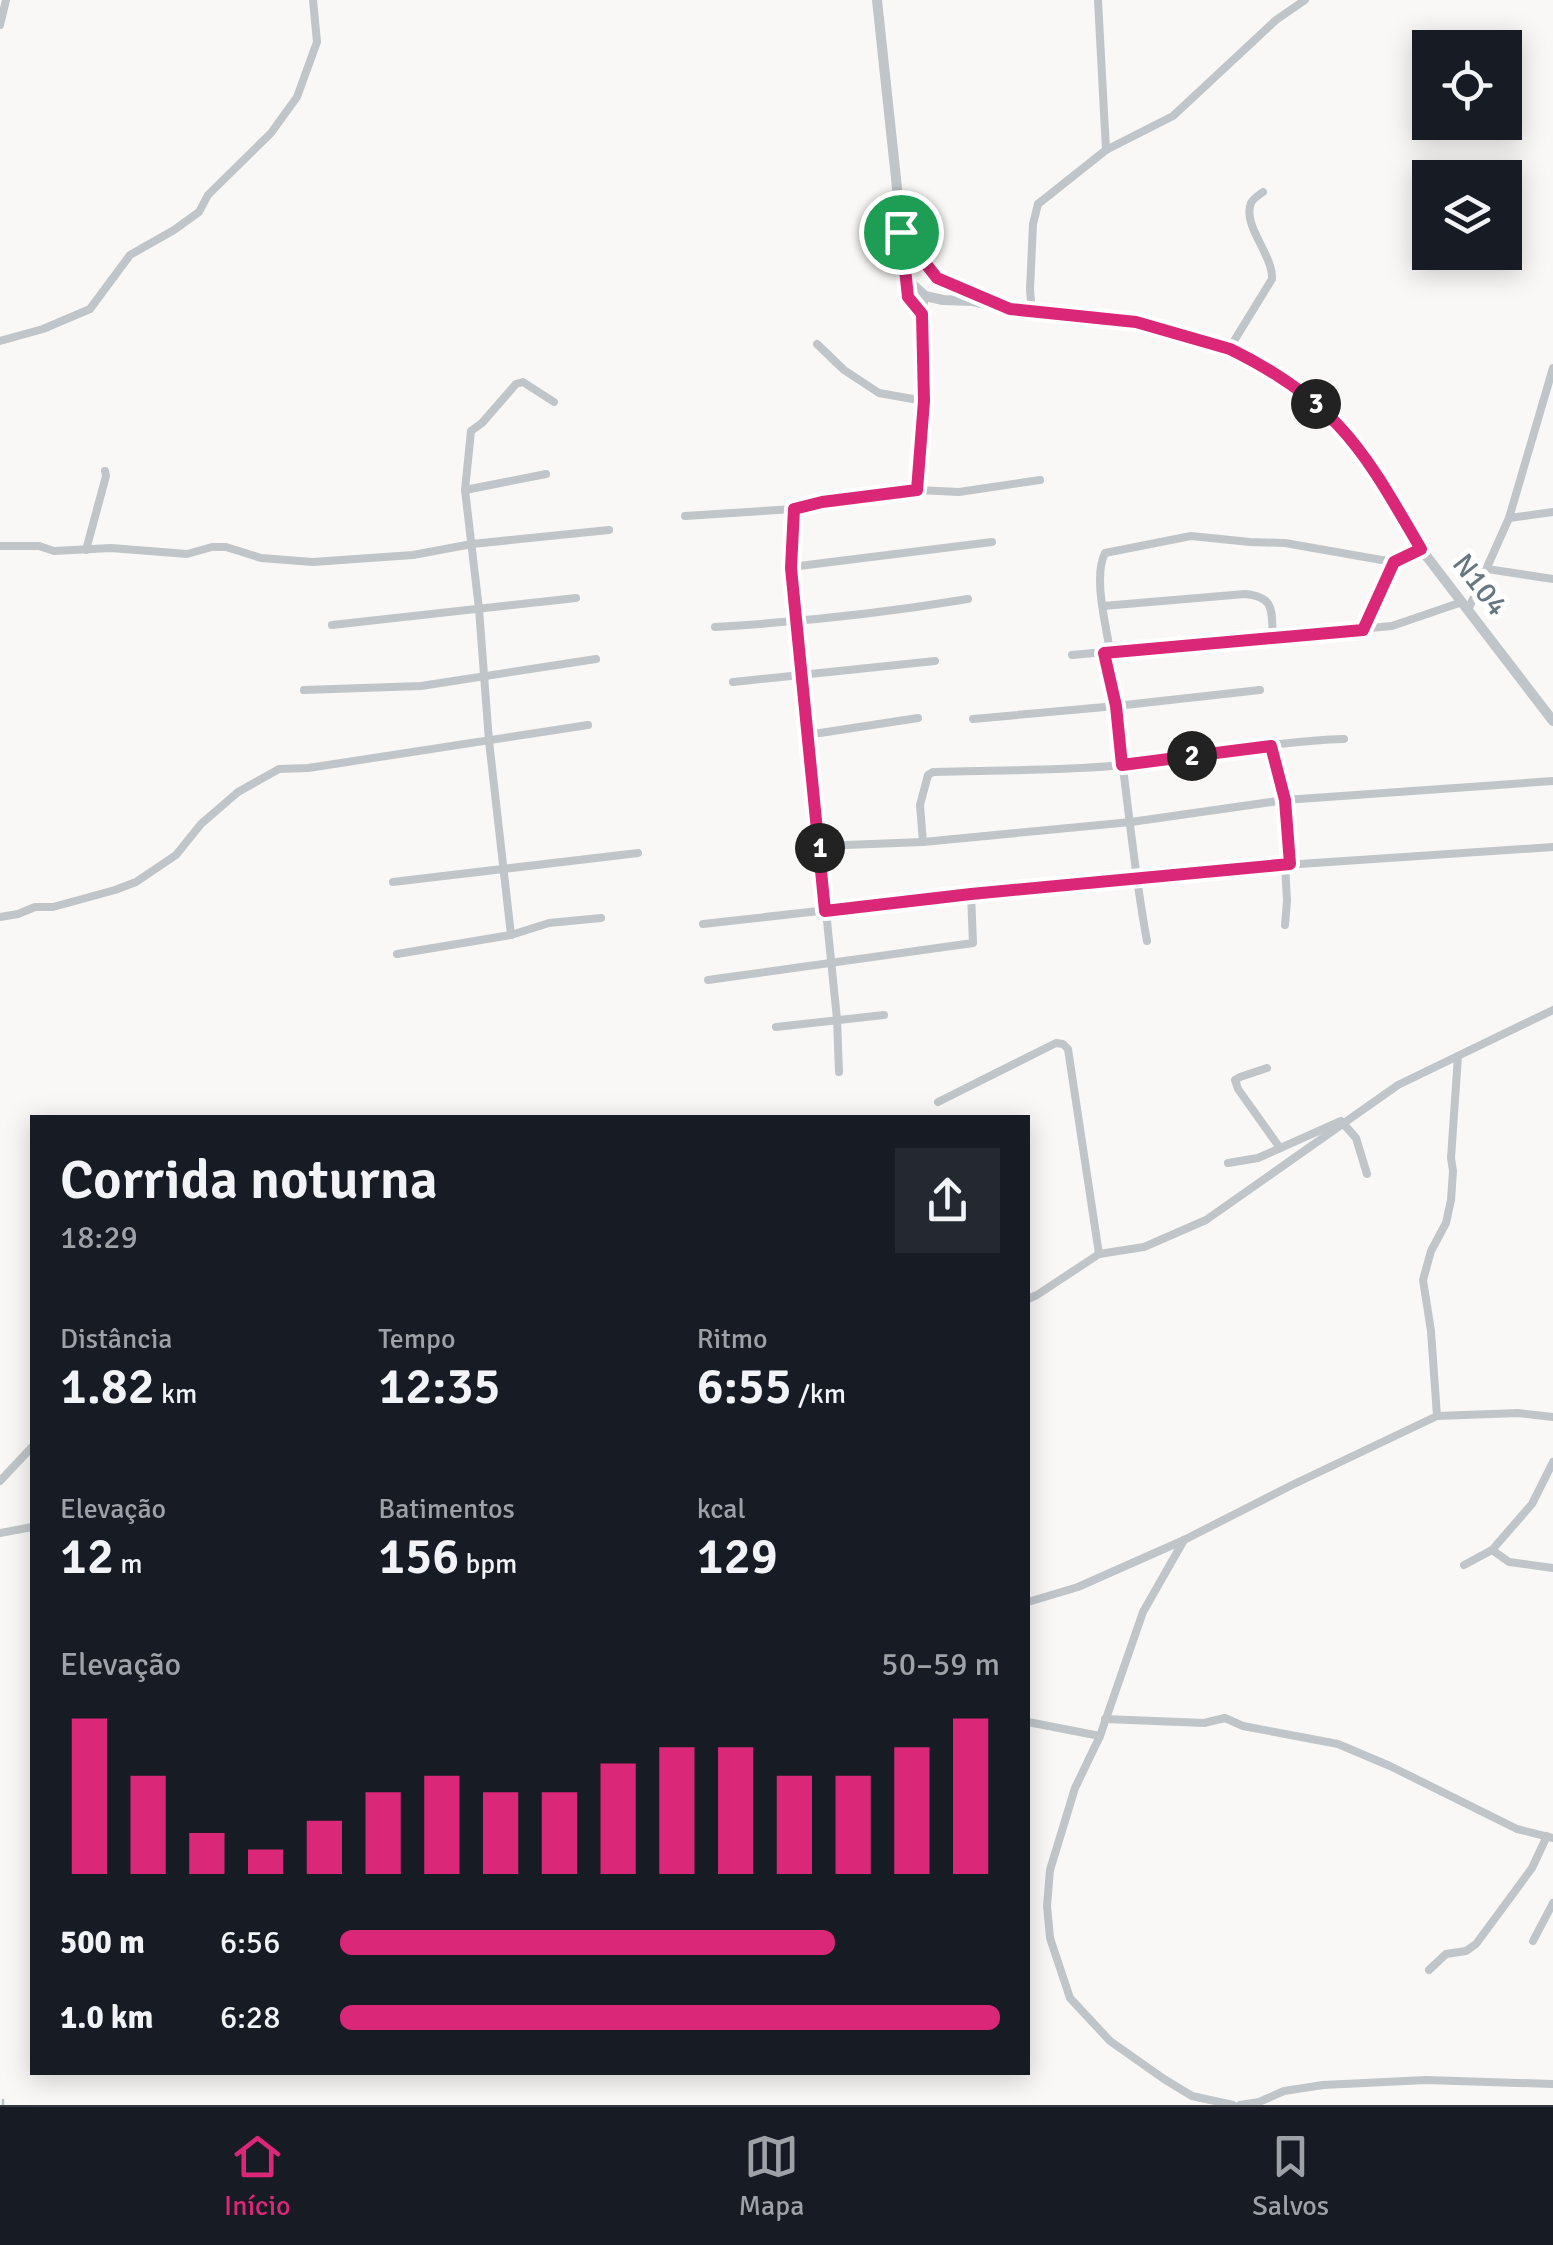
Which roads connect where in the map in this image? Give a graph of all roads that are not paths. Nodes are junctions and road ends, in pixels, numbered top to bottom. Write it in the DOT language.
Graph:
graph roads {
  1 [pos="6,0"];
  2 [pos="312,0"];
  3 [pos="877,0"];
  4 [pos="1098,0"];
  5 [pos="1304,0"];
  6 [pos="0,25"];
  7 [pos="1106,150"];
  8 [pos="1263,192"];
  9 [pos="901,232"];
  10 [pos="906,272"];
  11 [pos="925,296"];
  12 [pos="1010,309"];
  13 [pos="1032,311"];
  14 [pos="922,314"];
  15 [pos="0,341"];
  16 [pos="817,344"];
  17 [pos="1230,349"];
  18 [pos="1553,368"];
  19 [pos="924,401"];
  20 [pos="554,402"];
  21 [pos="105,471"];
  22 [pos="546,474"];
  23 [pos="1040,480"];
  24 [pos="465,490"];
  25 [pos="917,490"];
  26 [pos="794,509"];
  27 [pos="1553,512"];
  28 [pos="685,516"];
  29 [pos="1509,518"];
  30 [pos="610,530"];
  31 [pos="992,542"];
  32 [pos="472,544"];
  33 [pos="0,546"];
  34 [pos="1421,549"];
  35 [pos="86,550"];
  36 [pos="1394,562"];
  37 [pos="791,568"];
  38 [pos="1488,569"];
  39 [pos="1553,579"];
  40 [pos="576,598"];
  41 [pos="968,599"];
  42 [pos="1103,606"];
  43 [pos="1465,606"];
  44 [pos="479,609"];
  45 [pos="797,622"];
  46 [pos="332,625"];
  47 [pos="714,627"];
  48 [pos="1363,630"];
  49 [pos="1272,638"];
  50 [pos="1107,652"];
  51 [pos="1072,655"];
  52 [pos="596,658"];
  53 [pos="935,660"];
  54 [pos="801,675"];
  55 [pos="484,677"];
  56 [pos="733,682"];
  57 [pos="304,690"];
  58 [pos="1260,690"];
  59 [pos="1116,706"];
  60 [pos="918,718"];
  61 [pos="973,720"];
  62 [pos="1553,721"];
  63 [pos="588,725"];
  64 [pos="807,735"];
  65 [pos="1344,739"];
  66 [pos="489,741"];
  67 [pos="1271,746"];
  68 [pos="1122,765"];
  69 [pos="1553,781"];
  70 [pos="1285,800"];
  71 [pos="1131,822"];
  72 [pos="923,842"];
  73 [pos="820,846"];
  74 [pos="1553,847"];
  75 [pos="638,853"];
  76 [pos="1288,865"];
  77 [pos="503,868"];
  78 [pos="1136,878"];
  79 [pos="393,882"];
  80 [pos="971,894"];
  81 [pos="825,911"];
  82 [pos="0,917"];
  83 [pos="600,918"];
  84 [pos="703,924"];
  85 [pos="1285,924"];
  86 [pos="511,935"];
  87 [pos="1147,941"];
  88 [pos="398,954"];
  89 [pos="831,963"];
  90 [pos="708,980"];
  91 [pos="1553,1010"];
  92 [pos="884,1015"];
  93 [pos="837,1019"];
  94 [pos="776,1027"];
  95 [pos="1458,1056"];
  96 [pos="1267,1068"];
  97 [pos="839,1072"];
  98 [pos="938,1102"];
  99 [pos="1344,1123"];
  100 [pos="1280,1148"];
  101 [pos="1228,1163"];
  102 [pos="1367,1174"];
  103 [pos="1099,1254"];
  104 [pos="1030,1298"];
  105 [pos="1437,1416"];
  106 [pos="1553,1417"];
  107 [pos="30,1450"];
  108 [pos="1553,1462"];
  109 [pos="0,1480"];
  110 [pos="30,1527"];
  111 [pos="0,1533"];
  112 [pos="1184,1540"];
  113 [pos="1492,1550"];
  114 [pos="1464,1565"];
  115 [pos="1553,1568"];
  116 [pos="1030,1601"];
  117 [pos="1105,1719"];
  118 [pos="1030,1722"];
  119 [pos="1100,1736"];
  120 [pos="1550,1837"];
  121 [pos="1553,1903"];
  122 [pos="1533,1940"];
  123 [pos="1429,1970"];
  124 [pos="1553,2084"];
  125 [pos="1236,2105"];
  1 -- 6 [label="street"];
  2 -- 15 [label="street"];
  3 -- 9 [label="street"];
  4 -- 7 [label="street"];
  5 -- 7 [label="street"];
  7 -- 13 [label="street"];
  8 -- 17 [label="street"];
  9 -- 10 [label="street"];
  9 -- 12 [label="street, N104"];
  10 -- 11 [label="street"];
  10 -- 14 [label="street"];
  11 -- 12 [label="street, N104"];
  11 -- 14 [label="street"];
  12 -- 13 [label="street, N104 / N104"];
  13 -- 17 [label="street, N104 / N104"];
  14 -- 19 [label="street"];
  16 -- 19 [label="street"];
  17 -- 34 [label="street, N104 / N104"];
  18 -- 29 [label="street"];
  19 -- 25 [label="street"];
  20 -- 24 [label="street"];
  21 -- 35 [label="street"];
  22 -- 24 [label="street"];
  23 -- 25 [label="street"];
  24 -- 32 [label="street"];
  25 -- 26 [label="street"];
  26 -- 28 [label="street"];
  26 -- 37 [label="street"];
  27 -- 29 [label="street"];
  29 -- 38 [label="street"];
  30 -- 32 [label="street"];
  31 -- 37 [label="street"];
  32 -- 35 [label="street"];
  32 -- 44 [label="street"];
  33 -- 35 [label="street"];
  34 -- 36 [label="street"];
  34 -- 43 [label="street, N104 / N104"];
  36 -- 42 [label="street"];
  36 -- 48 [label="street"];
  37 -- 45 [label="street"];
  38 -- 39 [label="street"];
  38 -- 43 [label="street"];
  40 -- 44 [label="street"];
  41 -- 45 [label="street"];
  42 -- 49 [label="street"];
  42 -- 50 [label="street"];
  43 -- 48 [label="street"];
  43 -- 62 [label="street, N104 / N104"];
  44 -- 46 [label="street"];
  44 -- 55 [label="street"];
  45 -- 47 [label="street"];
  45 -- 54 [label="street"];
  48 -- 49 [label="street"];
  49 -- 50 [label="street"];
  50 -- 51 [label="street"];
  50 -- 59 [label="street"];
  52 -- 55 [label="street"];
  53 -- 54 [label="street"];
  54 -- 56 [label="street"];
  54 -- 64 [label="street"];
  55 -- 57 [label="street"];
  55 -- 66 [label="street"];
  58 -- 59 [label="street"];
  59 -- 61 [label="street"];
  59 -- 68 [label="street"];
  60 -- 64 [label="street"];
  63 -- 66 [label="street"];
  64 -- 73 [label="street"];
  65 -- 67 [label="street"];
  66 -- 77 [label="street"];
  66 -- 82 [label="street"];
  67 -- 68 [label="street"];
  67 -- 70 [label="street"];
  68 -- 71 [label="street"];
  68 -- 72 [label="street"];
  69 -- 70 [label="street"];
  70 -- 71 [label="street"];
  70 -- 76 [label="street"];
  71 -- 72 [label="street"];
  71 -- 78 [label="street"];
  72 -- 73 [label="street"];
  73 -- 81 [label="street"];
  74 -- 76 [label="street"];
  75 -- 77 [label="street"];
  76 -- 78 [label="street"];
  76 -- 85 [label="street"];
  77 -- 79 [label="street"];
  77 -- 86 [label="street"];
  78 -- 80 [label="street"];
  78 -- 87 [label="street"];
  80 -- 81 [label="street"];
  80 -- 89 [label="street"];
  81 -- 84 [label="street"];
  81 -- 89 [label="street"];
  83 -- 86 [label="street"];
  86 -- 88 [label="street"];
  89 -- 90 [label="street"];
  89 -- 93 [label="street"];
  91 -- 95 [label="street"];
  92 -- 93 [label="street"];
  93 -- 94 [label="street"];
  93 -- 97 [label="street"];
  95 -- 99 [label="street"];
  95 -- 105 [label="street"];
  96 -- 100 [label="street"];
  98 -- 103 [label="street"];
  99 -- 100 [label="street"];
  99 -- 102 [label="street"];
  99 -- 103 [label="street"];
  100 -- 101 [label="street"];
  103 -- 104 [label="street"];
  105 -- 106 [label="street"];
  105 -- 112 [label="street"];
  107 -- 109 [label="street"];
  108 -- 113 [label="street"];
  110 -- 111 [label="street"];
  112 -- 116 [label="street"];
  112 -- 117 [label="street"];
  113 -- 114 [label="street"];
  113 -- 115 [label="street"];
  117 -- 119 [label="street"];
  117 -- 120 [label="street"];
  118 -- 119 [label="street"];
  119 -- 125 [label="street"];
  120 -- 123 [label="street"];
  121 -- 122 [label="street"];
  124 -- 125 [label="street"];
}
